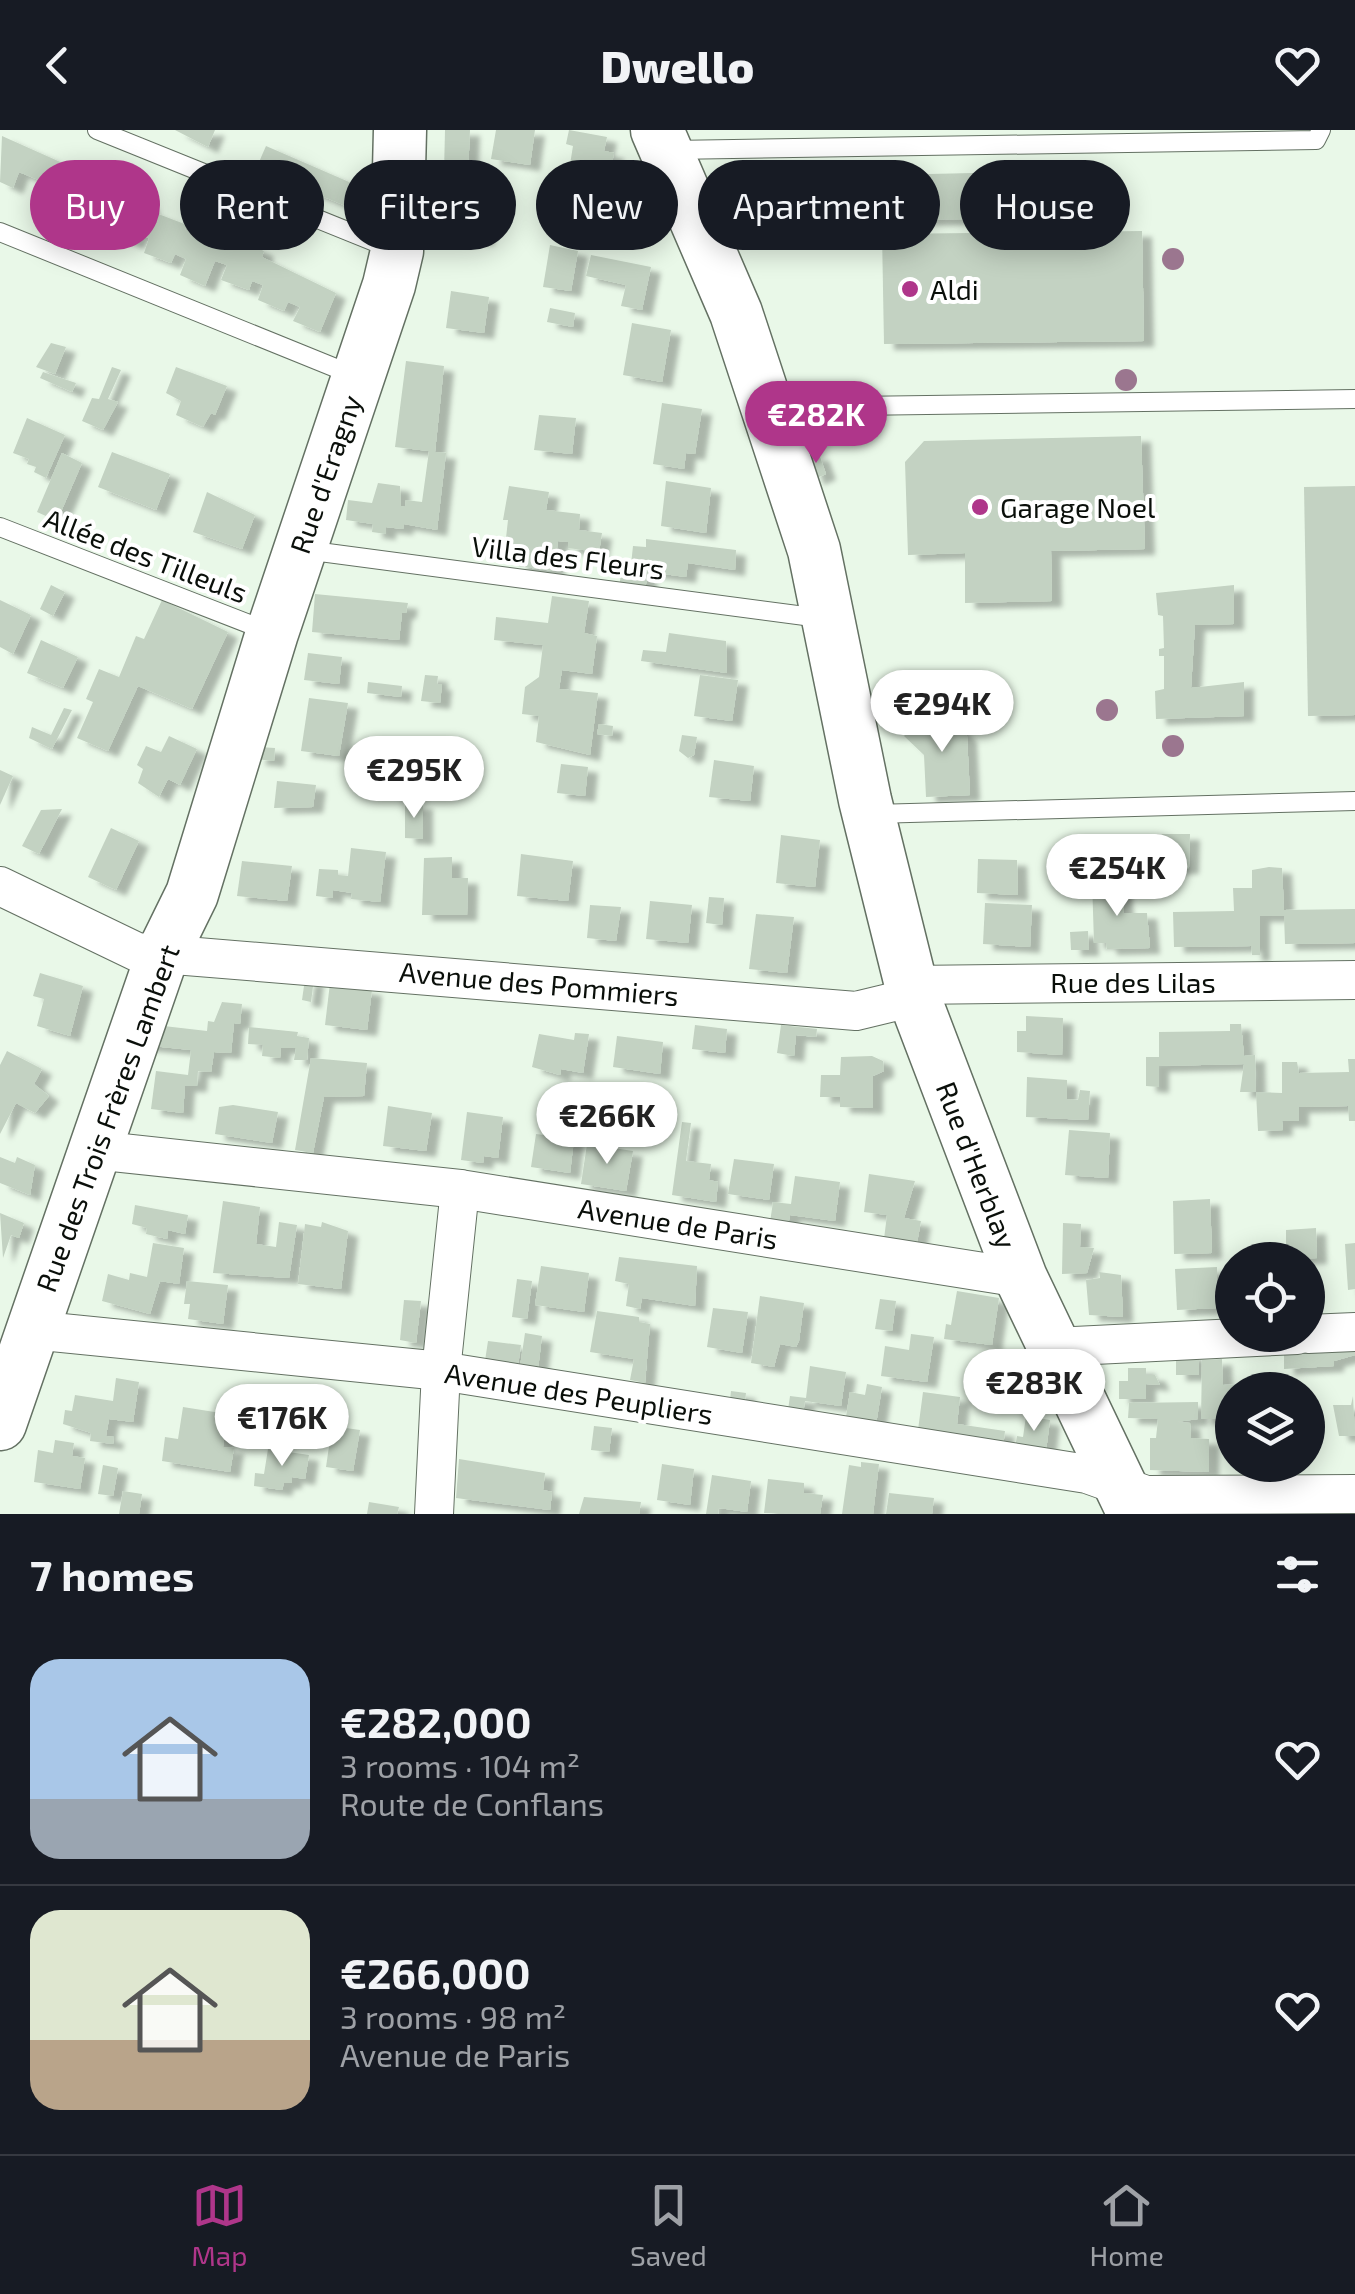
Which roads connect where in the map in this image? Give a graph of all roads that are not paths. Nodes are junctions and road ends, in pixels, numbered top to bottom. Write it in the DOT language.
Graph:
graph roads {
  1 [pos="97,130"];
  2 [pos="400,130"];
  3 [pos="1320,130"];
  4 [pos="662,140"];
  5 [pos="0,232"];
  6 [pos="398,251"];
  7 [pos="358,377"];
  8 [pos="1355,399"];
  9 [pos="772,421"];
  10 [pos="0,527"];
  11 [pos="300,550"];
  12 [pos="830,619"];
  13 [pos="272,634"];
  14 [pos="1355,801"];
  15 [pos="866,808"];
  16 [pos="214,812"];
  17 [pos="0,886"];
  18 [pos="163,953"];
  19 [pos="1355,980"];
  20 [pos="912,991"];
  21 [pos="94,1150"];
  22 [pos="460,1189"];
  23 [pos="1021,1278"];
  24 [pos="32,1330"];
  25 [pos="1355,1332"];
  26 [pos="1325,1333"];
  27 [pos="1215,1339"];
  28 [pos="1054,1347"];
  29 [pos="441,1371"];
  30 [pos="0,1424"];
  31 [pos="1355,1494"];
  32 [pos="1127,1500"];
  33 [pos="434,1514"];
  1 -- 6 [label="lane"];
  2 -- 6 [label="main road, Rue d'Eragny"];
  3 -- 4 [label="lane"];
  4 -- 9 [label="main road, Rue d'Herblay"];
  5 -- 7 [label="lane"];
  6 -- 7 [label="main road, Rue d'Eragny"];
  7 -- 11 [label="main road, Rue d'Eragny"];
  8 -- 9 [label="lane"];
  9 -- 12 [label="main road, Rue d'Herblay"];
  10 -- 13 [label="lane, Allée des Tilleuls"];
  11 -- 12 [label="lane, Villa des Fleurs"];
  11 -- 13 [label="main road, Rue d'Eragny"];
  12 -- 15 [label="main road, Rue d'Herblay"];
  13 -- 16 [label="main road, Rue d'Eragny"];
  14 -- 15 [label="lane"];
  15 -- 20 [label="main road, Rue d'Herblay"];
  16 -- 18 [label="main road, Rue des Trois Frères Lambert"];
  17 -- 18 [label="street, Avenue des Pommiers"];
  18 -- 20 [label="street, Avenue des Pommiers"];
  18 -- 21 [label="main road, Rue des Trois Frères Lambert"];
  19 -- 20 [label="street, Rue des Lilas"];
  20 -- 23 [label="main road, Rue d'Herblay"];
  21 -- 22 [label="street, Avenue de Paris"];
  21 -- 24 [label="main road, Rue des Trois Frères Lambert"];
  22 -- 23 [label="street, Avenue de Paris"];
  22 -- 29 [label="street"];
  23 -- 28 [label="main road, Rue d'Herblay"];
  24 -- 29 [label="street, Avenue des Peupliers"];
  24 -- 30 [label="main road, Rue des Trois Frères Lambert"];
  25 -- 26 [label="street"];
  27 -- 28 [label="street"];
  28 -- 32 [label="main road, Rue d'Herblay"];
  29 -- 32 [label="street, Avenue des Peupliers"];
  29 -- 33 [label="street"];
  31 -- 32 [label="street, Avenue des Peupliers"];
}
